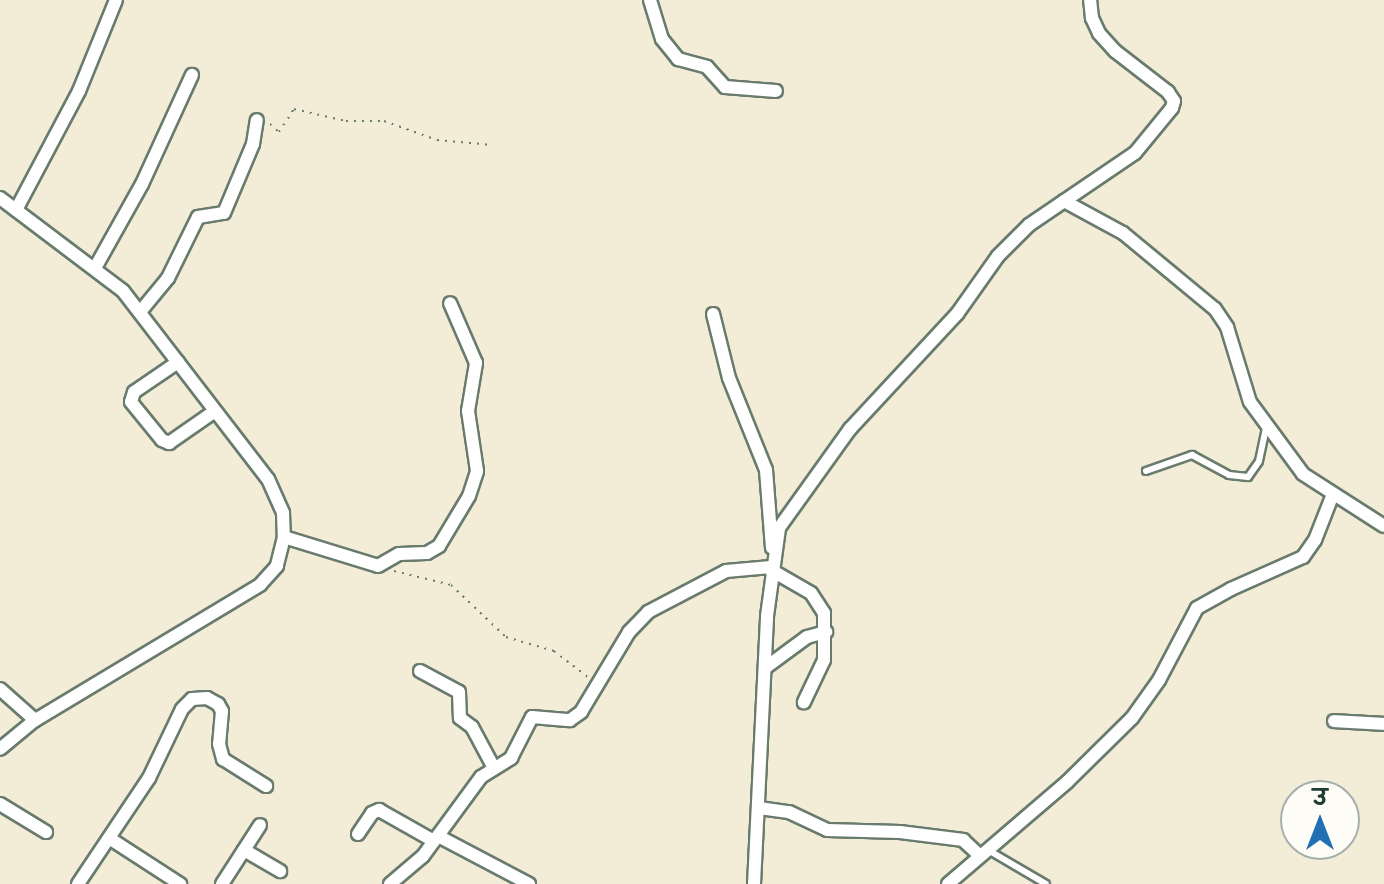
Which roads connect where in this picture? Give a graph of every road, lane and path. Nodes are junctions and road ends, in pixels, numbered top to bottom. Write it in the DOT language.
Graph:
graph roads {
  1 [pos="116,0"];
  2 [pos="650,0"];
  3 [pos="1090,0"];
  4 [pos="192,75"];
  5 [pos="776,91"];
  6 [pos="257,120"];
  7 [pos="493,145"];
  8 [pos="1064,201"];
  9 [pos="5,205"];
  10 [pos="95,268"];
  11 [pos="450,303"];
  12 [pos="140,312"];
  13 [pos="713,314"];
  14 [pos="178,362"];
  15 [pos="215,411"];
  16 [pos="1266,426"];
  17 [pos="1146,471"];
  18 [pos="1333,494"];
  19 [pos="1384,526"];
  20 [pos="284,537"];
  21 [pos="772,564"];
  22 [pos="382,566"];
  23 [pos="826,632"];
  24 [pos="765,668"];
  25 [pos="420,671"];
  26 [pos="597,685"];
  27 [pos="0,689"];
  28 [pos="804,702"];
  29 [pos="35,720"];
  30 [pos="1334,721"];
  31 [pos="1384,724"];
  32 [pos="0,749"];
  33 [pos="494,768"];
  34 [pos="266,786"];
  35 [pos="0,804"];
  36 [pos="759,808"];
  37 [pos="260,825"];
  38 [pos="46,832"];
  39 [pos="358,834"];
  40 [pos="109,838"];
  41 [pos="436,839"];
  42 [pos="244,850"];
  43 [pos="984,853"];
  44 [pos="280,871"];
  45 [pos="78,884"];
  46 [pos="180,884"];
  47 [pos="222,884"];
  48 [pos="390,884"];
  49 [pos="529,884"];
  50 [pos="754,884"];
  51 [pos="948,884"];
  52 [pos="1046,884"];
  1 -- 9 [label="street"];
  2 -- 5 [label="street"];
  3 -- 8 [label="street"];
  4 -- 10 [label="street"];
  6 -- 7 [label="path"];
  6 -- 12 [label="street"];
  8 -- 16 [label="street"];
  8 -- 21 [label="street"];
  9 -- 10 [label="street"];
  10 -- 12 [label="street"];
  11 -- 22 [label="street"];
  12 -- 14 [label="street"];
  13 -- 21 [label="street"];
  14 -- 15 [label="street"];
  14 -- 15 [label="street"];
  15 -- 20 [label="street"];
  16 -- 17 [label="lane"];
  16 -- 18 [label="street"];
  18 -- 19 [label="street"];
  18 -- 43 [label="street"];
  20 -- 22 [label="street"];
  20 -- 29 [label="street"];
  21 -- 23 [label="street"];
  21 -- 24 [label="street"];
  21 -- 26 [label="street"];
  22 -- 26 [label="path"];
  23 -- 24 [label="street"];
  23 -- 28 [label="street"];
  24 -- 36 [label="street"];
  25 -- 33 [label="street"];
  26 -- 33 [label="street"];
  27 -- 29 [label="street"];
  29 -- 32 [label="street"];
  30 -- 31 [label="street"];
  33 -- 41 [label="street"];
  34 -- 40 [label="street"];
  35 -- 38 [label="street"];
  36 -- 43 [label="street"];
  36 -- 50 [label="street"];
  37 -- 42 [label="street"];
  39 -- 41 [label="street"];
  40 -- 45 [label="street"];
  40 -- 46 [label="street"];
  41 -- 48 [label="street"];
  41 -- 49 [label="street"];
  42 -- 44 [label="street"];
  42 -- 47 [label="street"];
  43 -- 51 [label="street"];
  43 -- 52 [label="lane"];
}
